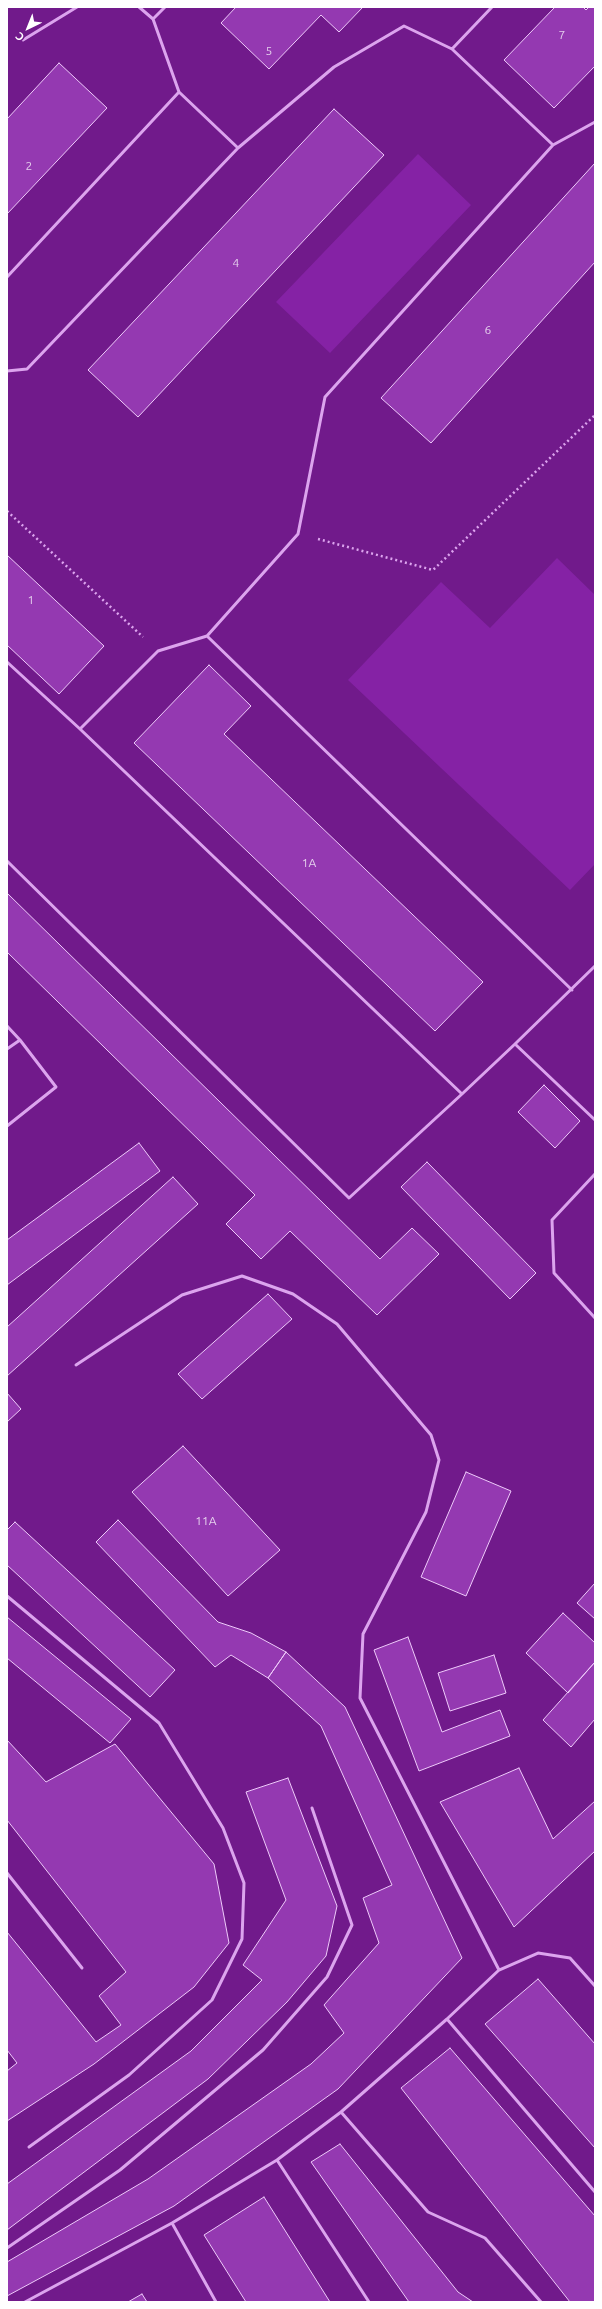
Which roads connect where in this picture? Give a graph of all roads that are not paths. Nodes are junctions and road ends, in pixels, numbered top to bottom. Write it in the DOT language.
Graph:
graph roads {
  1 [pos="77,7"];
  2 [pos="139,7"];
  3 [pos="165,7"];
  4 [pos="492,7"];
  5 [pos="153,19"];
  6 [pos="24,40"];
  7 [pos="452,49"];
  8 [pos="179,92"];
  9 [pos="595,122"];
  10 [pos="553,145"];
  11 [pos="238,148"];
  12 [pos="7,277"];
  13 [pos="7,371"];
  14 [pos="207,636"];
  15 [pos="7,662"];
  16 [pos="80,729"];
  17 [pos="7,861"];
  18 [pos="595,966"];
  19 [pos="572,990"];
  20 [pos="7,1026"];
  21 [pos="20,1040"];
  22 [pos="515,1044"];
  23 [pos="7,1049"];
  24 [pos="462,1094"];
  25 [pos="595,1120"];
  26 [pos="7,1126"];
  27 [pos="595,1174"];
  28 [pos="595,1318"];
  29 [pos="76,1365"];
  30 [pos="7,1596"];
  31 [pos="312,1808"];
  32 [pos="7,1873"];
  33 [pos="82,1968"];
  34 [pos="499,1970"];
  35 [pos="595,1986"];
  36 [pos="446,2019"];
  37 [pos="341,2112"];
  38 [pos="29,2147"];
  39 [pos="276,2160"];
  40 [pos="595,2192"];
  41 [pos="172,2223"];
  42 [pos="7,2248"];
  43 [pos="25,2302"];
  44 [pos="216,2302"];
  45 [pos="369,2302"];
  46 [pos="541,2302"];
  1 -- 6 [label="lane"];
  2 -- 5 [label="lane"];
  3 -- 5 [label="lane"];
  4 -- 7 [label="lane"];
  5 -- 8 [label="lane"];
  7 -- 10 [label="lane"];
  7 -- 11 [label="lane"];
  8 -- 11 [label="lane"];
  8 -- 12 [label="lane"];
  9 -- 10 [label="lane"];
  10 -- 14 [label="lane"];
  11 -- 13 [label="lane"];
  14 -- 16 [label="lane"];
  14 -- 19 [label="lane"];
  15 -- 16 [label="lane"];
  16 -- 24 [label="lane"];
  17 -- 24 [label="lane"];
  18 -- 19 [label="lane"];
  19 -- 22 [label="lane"];
  20 -- 21 [label="lane"];
  21 -- 23 [label="lane"];
  21 -- 26 [label="lane"];
  22 -- 24 [label="lane"];
  22 -- 25 [label="lane"];
  27 -- 28 [label="lane"];
  29 -- 34 [label="lane"];
  30 -- 38 [label="lane"];
  31 -- 42 [label="lane"];
  32 -- 33 [label="lane"];
  34 -- 35 [label="lane"];
  34 -- 36 [label="lane"];
  36 -- 37 [label="lane"];
  36 -- 40 [label="lane"];
  37 -- 39 [label="lane"];
  37 -- 46 [label="lane"];
  39 -- 41 [label="lane"];
  39 -- 45 [label="lane"];
  41 -- 43 [label="lane"];
  41 -- 44 [label="lane"];
}
